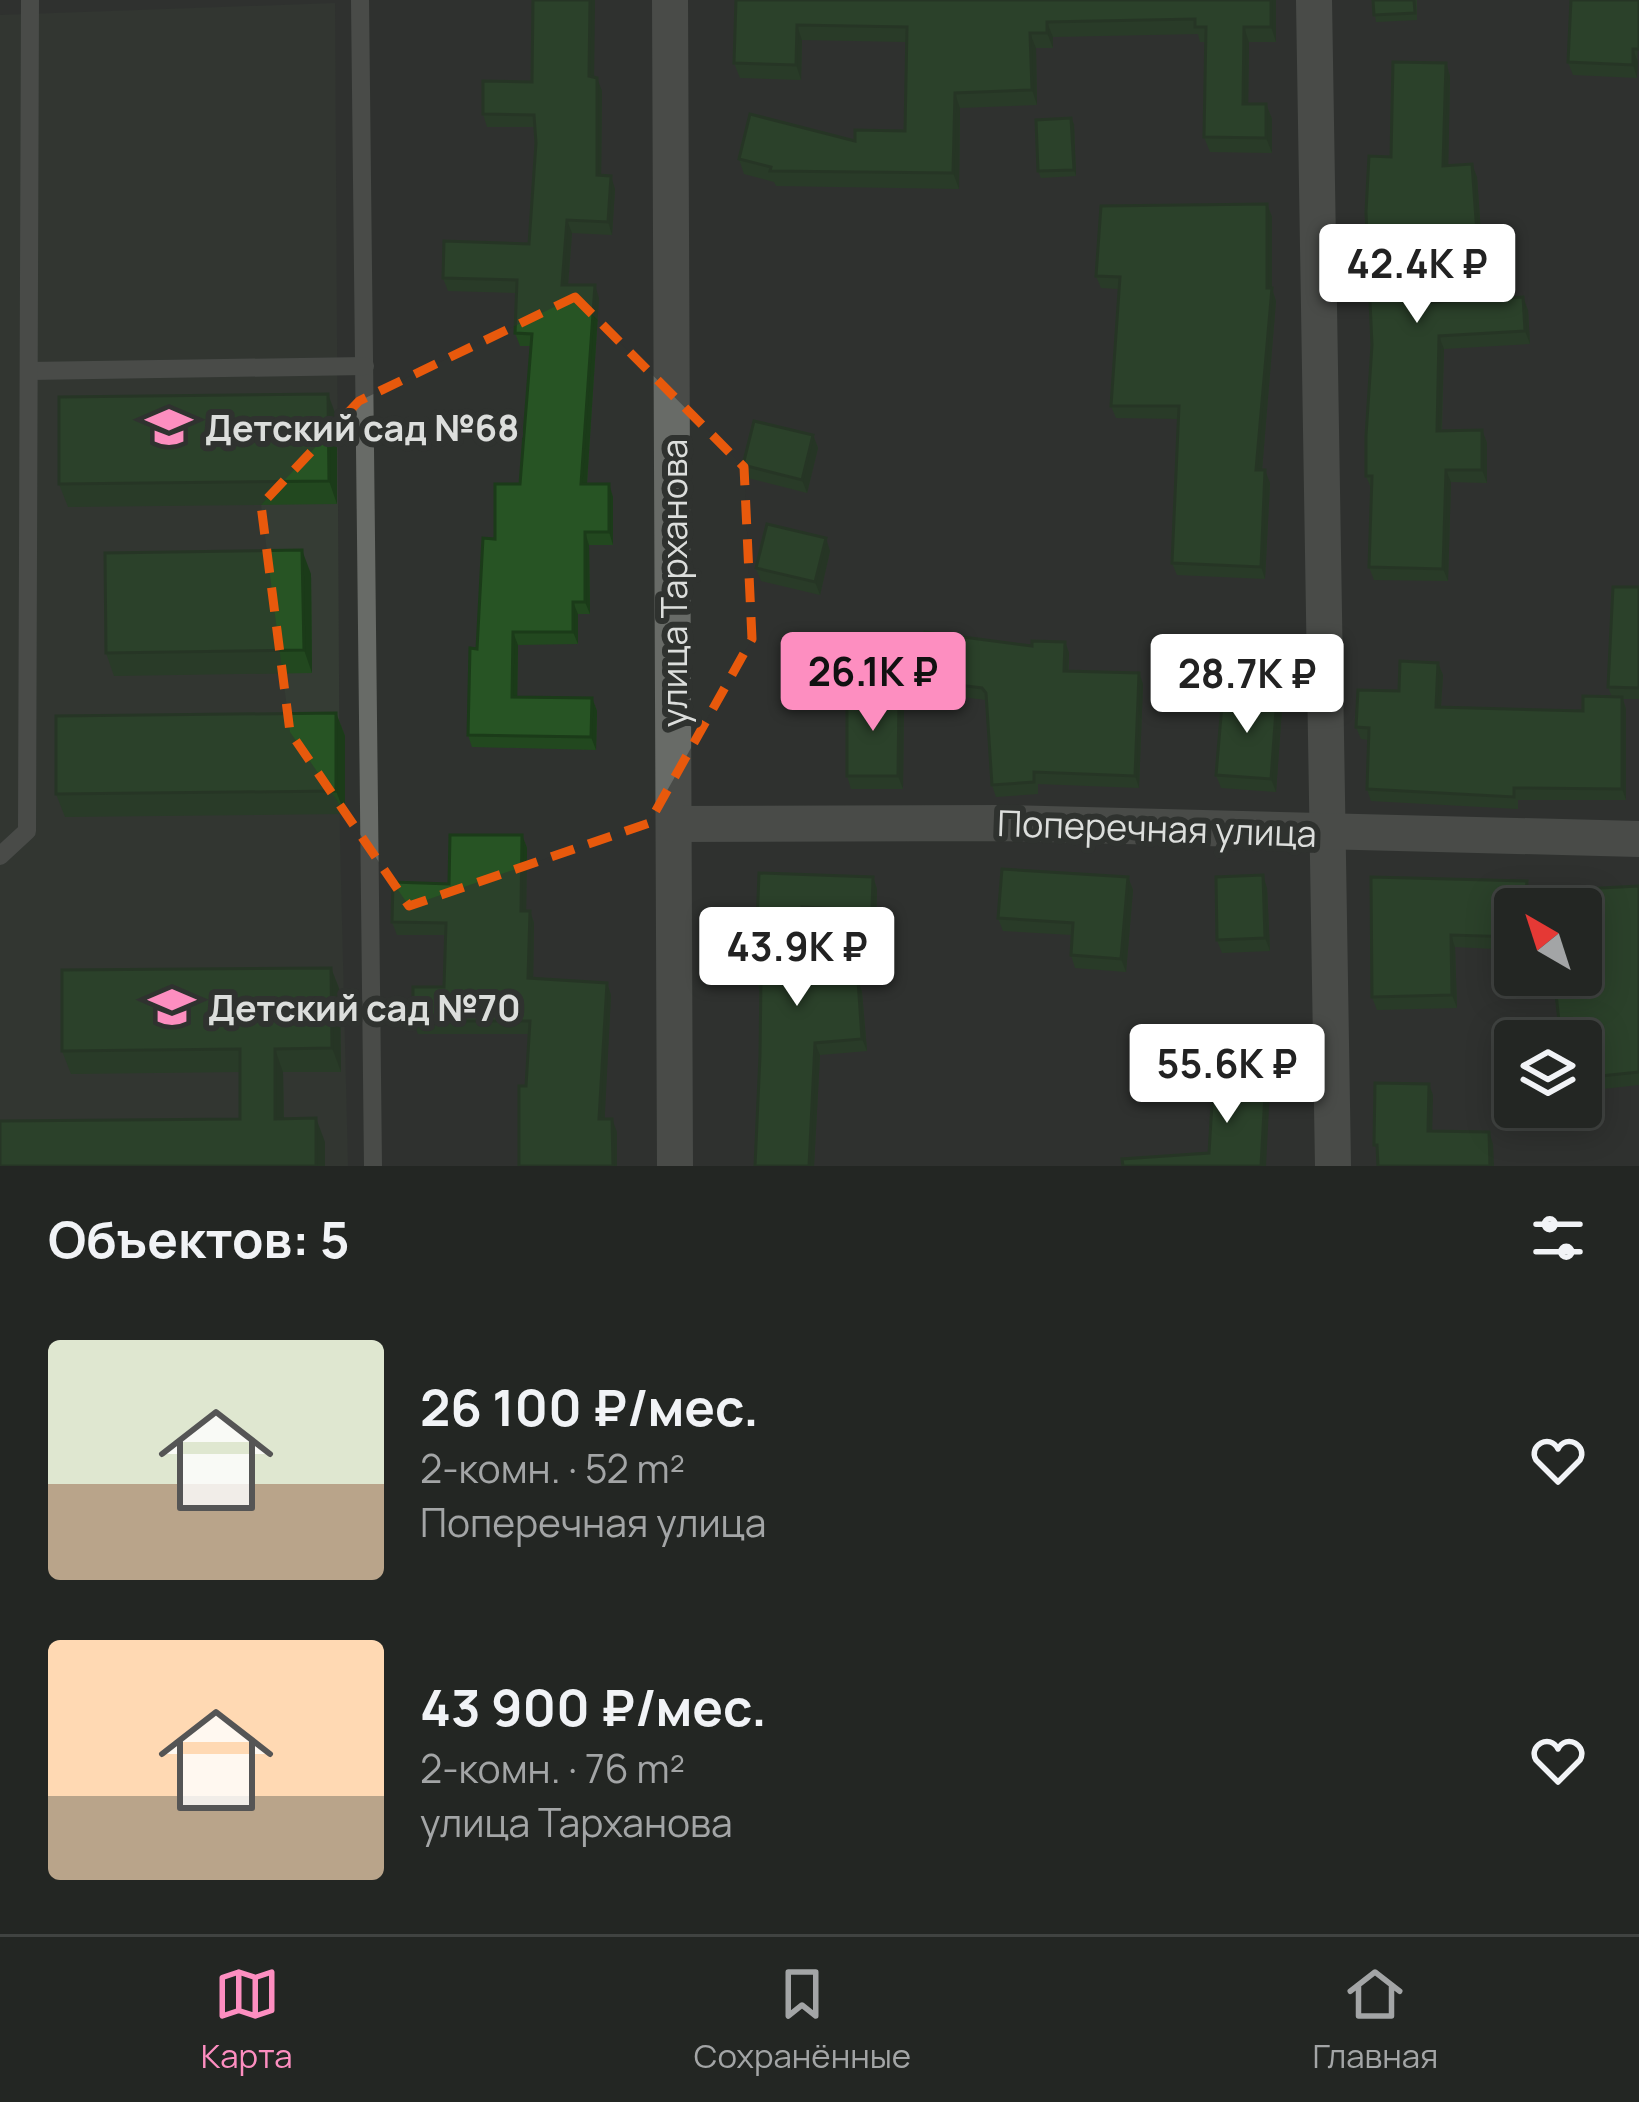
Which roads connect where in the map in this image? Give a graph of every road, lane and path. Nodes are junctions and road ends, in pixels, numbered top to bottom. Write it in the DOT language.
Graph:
graph roads {
  1 [pos="30,0"];
  2 [pos="360,0"];
  3 [pos="670,0"];
  4 [pos="1314,0"];
  5 [pos="365,366"];
  6 [pos="28,371"];
  7 [pos="674,824"];
  8 [pos="1326,833"];
  9 [pos="1639,839"];
  10 [pos="0,856"];
  11 [pos="373,1166"];
  12 [pos="675,1166"];
  13 [pos="1334,1166"];
  1 -- 6 [label="lane"];
  2 -- 5 [label="lane"];
  3 -- 7 [label="street, улица Тарханова"];
  4 -- 8 [label="street"];
  5 -- 6 [label="lane"];
  5 -- 11 [label="lane"];
  6 -- 10 [label="lane"];
  7 -- 8 [label="street, Поперечная улица"];
  7 -- 12 [label="street, улица Тарханова"];
  8 -- 9 [label="street, Поперечная улица"];
  8 -- 13 [label="street"];
}
